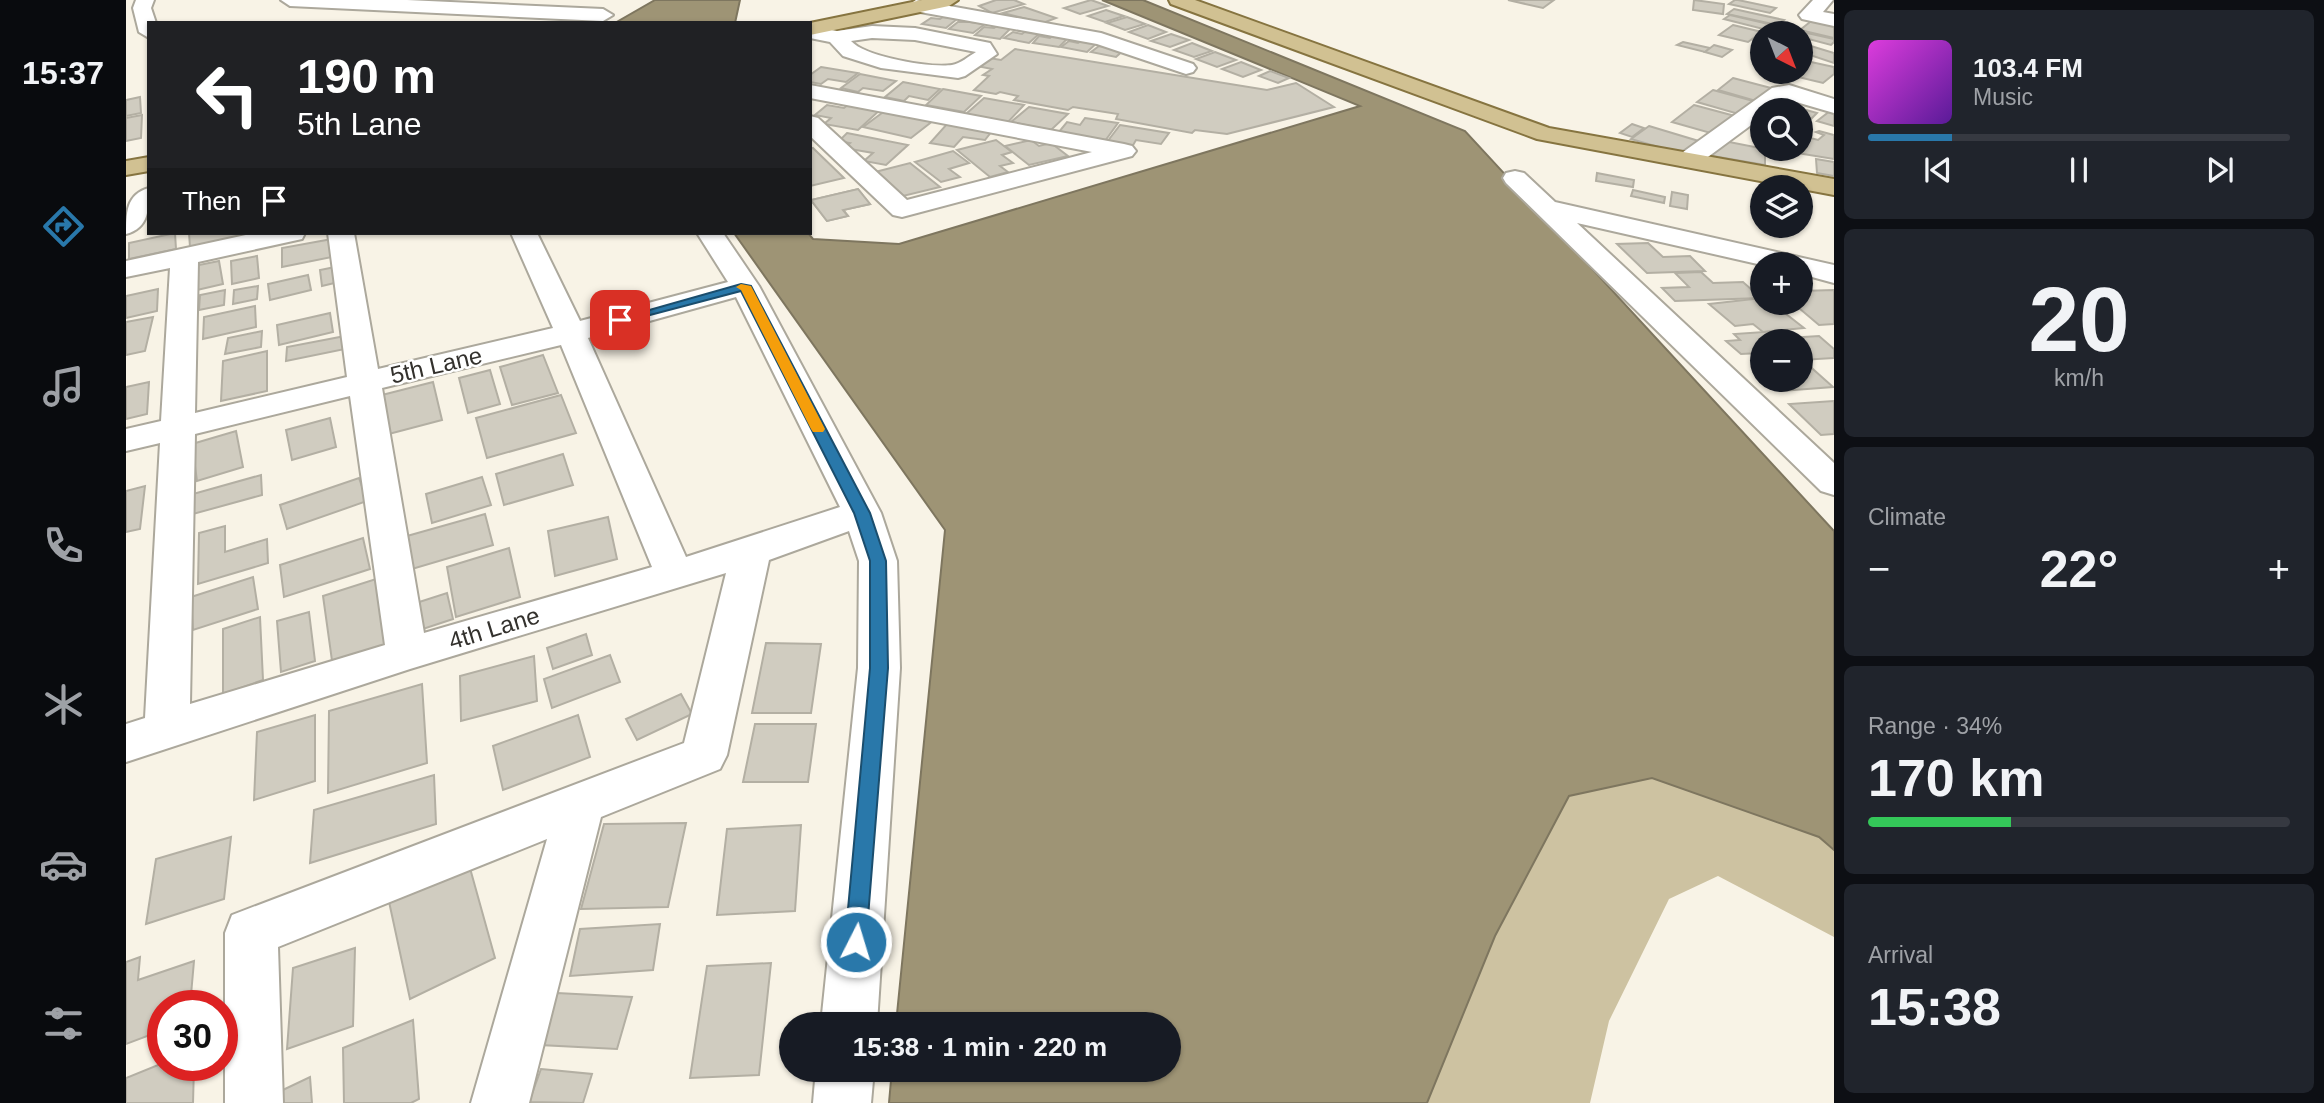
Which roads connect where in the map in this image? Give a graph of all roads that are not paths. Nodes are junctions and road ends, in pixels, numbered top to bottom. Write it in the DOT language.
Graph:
graph roads {
  1 [pos="145,0"];
  2 [pos="289,0"];
  3 [pos="949,0"];
  4 [pos="1178,0"];
  5 [pos="1824,0"];
  6 [pos="916,6"];
  7 [pos="1045,11"];
  8 [pos="605,14"];
  9 [pos="1834,20"];
  10 [pos="812,30"];
  11 [pos="812,31"];
  12 [pos="837,37"];
  13 [pos="1101,38"];
  14 [pos="145,39"];
  15 [pos="1186,68"];
  16 [pos="812,91"];
  17 [pos="1834,106"];
  18 [pos="812,125"];
  19 [pos="1688,160"];
  20 [pos="147,164"];
  21 [pos="126,168"];
  22 [pos="1515,178"];
  23 [pos="1834,187"];
  24 [pos="1545,207"];
  25 [pos="283,235"];
  26 [pos="341,235"];
  27 [pos="525,235"];
  28 [pos="711,235"];
  29 [pos="1750,254"];
  30 [pos="184,257"];
  31 [pos="126,269"];
  32 [pos="1813,269"];
  33 [pos="1834,274"];
  34 [pos="745,286"];
  35 [pos="571,333"];
  36 [pos="363,382"];
  37 [pos="179,427"];
  38 [pos="126,440"];
  39 [pos="1834,483"];
  40 [pos="862,513"];
  41 [pos="751,552"];
  42 [pos="674,573"];
  43 [pos="407,654"];
  44 [pos="167,731"];
  45 [pos="126,743"];
  46 [pos="582,803"];
  47 [pos="850,1012"];
  48 [pos="844,1082"];
  49 [pos="254,1103"];
  50 [pos="500,1103"];
  51 [pos="842,1103"];
  1 -- 14 [label="street"];
  2 -- 8 [label="street"];
  3 -- 6 [label="main road"];
  4 -- 19 [label="main road"];
  5 -- 9 [label="street"];
  6 -- 10 [label="main road"];
  6 -- 13 [label="street"];
  7 -- 13 [label="street"];
  11 -- 12 [label="street"];
  12 -- 12 [label="street"];
  13 -- 15 [label="street"];
  16 -- 18 [label="street"];
  17 -- 19 [label="street"];
  19 -- 23 [label="main road"];
  20 -- 21 [label="main road"];
  22 -- 24 [label="street"];
  24 -- 29 [label="street"];
  24 -- 39 [label="street"];
  25 -- 30 [label="street"];
  26 -- 36 [label="street"];
  27 -- 35 [label="street"];
  28 -- 34 [label="street"];
  30 -- 31 [label="street"];
  30 -- 37 [label="street"];
  32 -- 33 [label="street"];
  34 -- 35 [label="street, 5th Lane"];
  34 -- 40 [label="street"];
  35 -- 36 [label="street, 5th Lane"];
  35 -- 42 [label="street"];
  36 -- 37 [label="street, 5th Lane"];
  36 -- 43 [label="street"];
  37 -- 38 [label="street, 5th Lane"];
  37 -- 44 [label="street"];
  40 -- 41 [label="street, 4th Lane"];
  40 -- 47 [label="street"];
  41 -- 42 [label="street, 4th Lane"];
  41 -- 46 [label="street"];
  42 -- 43 [label="street, 4th Lane"];
  43 -- 44 [label="street, 4th Lane"];
  44 -- 45 [label="street, 4th Lane"];
  46 -- 49 [label="street"];
  46 -- 50 [label="street"];
  48 -- 51 [label="street"];
}
